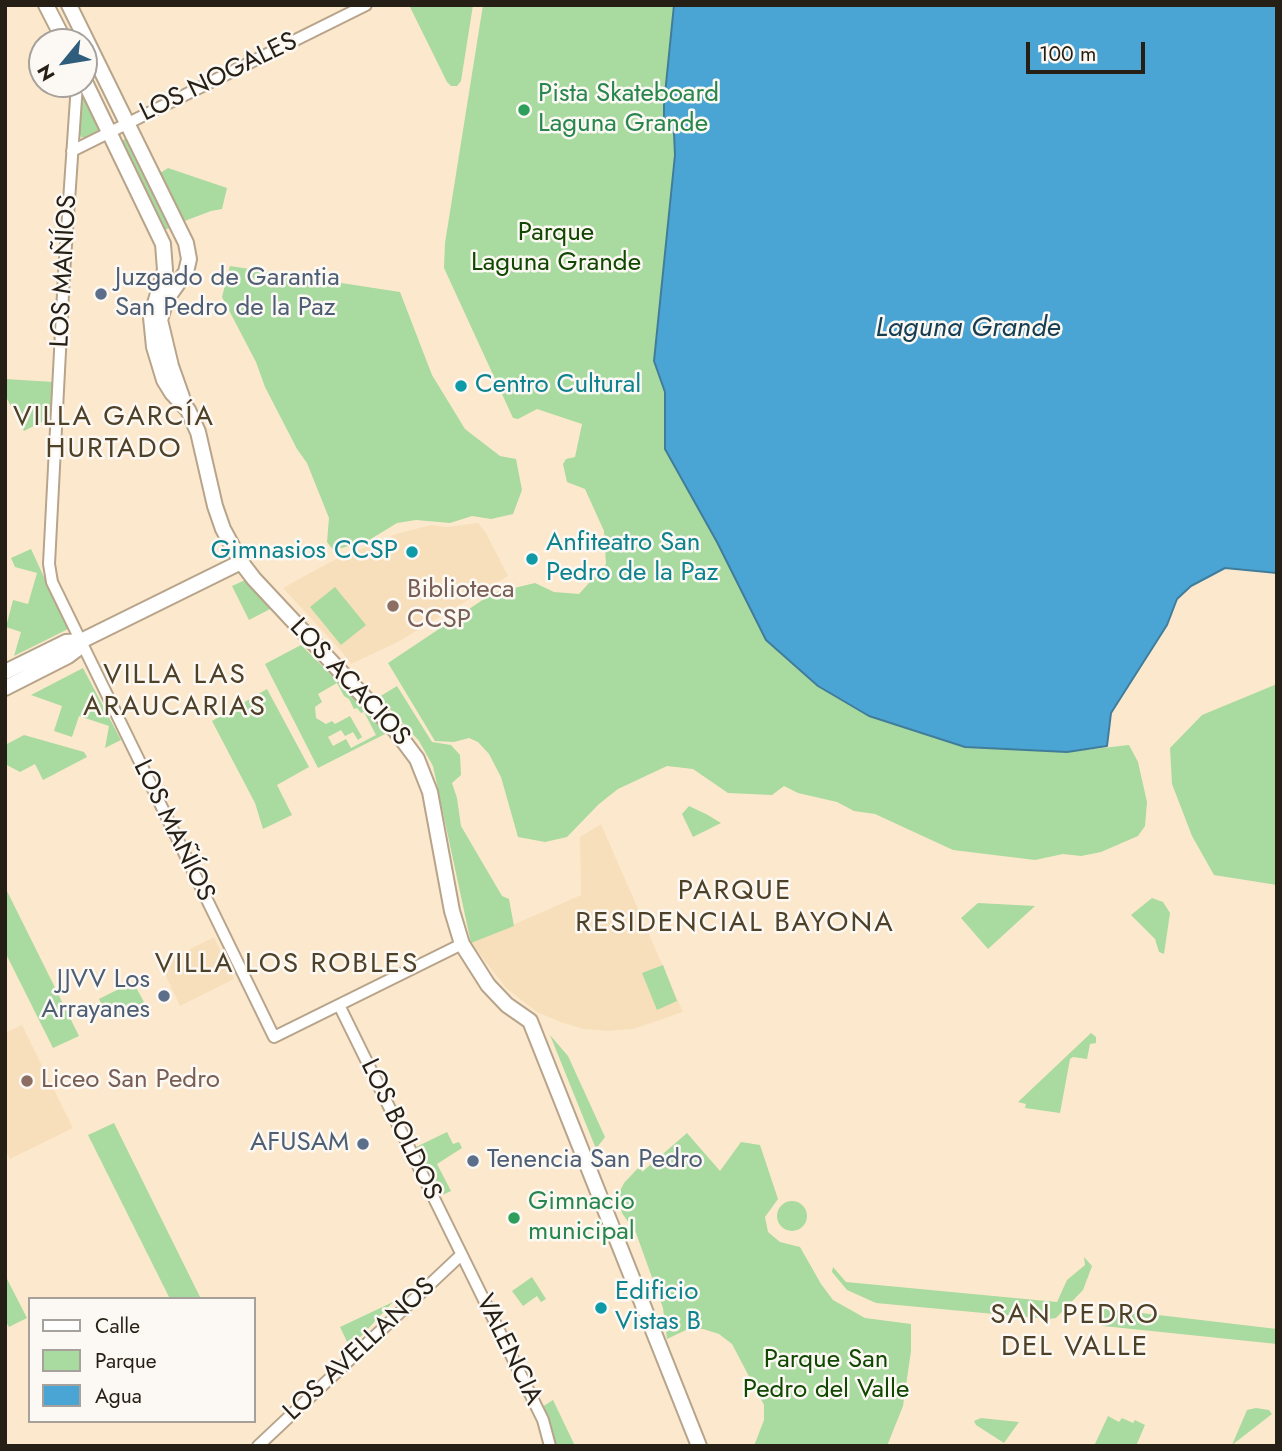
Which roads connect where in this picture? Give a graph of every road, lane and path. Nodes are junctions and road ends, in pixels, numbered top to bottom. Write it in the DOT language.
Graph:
graph roads {
  1 [pos="46,5"];
  2 [pos="69,5"];
  3 [pos="366,5"];
  4 [pos="58,28"];
  5 [pos="76,98"];
  6 [pos="93,98"];
  7 [pos="127,123"];
  8 [pos="109,132"];
  9 [pos="72,151"];
  10 [pos="180,229"];
  11 [pos="160,238"];
  12 [pos="188,410"];
  13 [pos="241,562"];
  14 [pos="81,641"];
  15 [pos="5,672"];
  16 [pos="5,688"];
  17 [pos="462,944"];
  18 [pos="339,1005"];
  19 [pos="461,1255"];
  20 [pos="258,1446"];
  21 [pos="550,1446"];
  22 [pos="699,1446"];
  1 -- 4 [label="main road"];
  2 -- 7 [label="main road"];
  3 -- 7 [label="street, LOS NOGALES"];
  5 -- 9 [label="street, LOS MAÑÍOS"];
  6 -- 8 [label="main road, LOS ACACIOS"];
  7 -- 8 [label="street, LOS NOGALES"];
  7 -- 10 [label="main road"];
  8 -- 9 [label="street, LOS NOGALES"];
  8 -- 11 [label="main road, LOS ACACIOS"];
  9 -- 14 [label="street, LOS MAÑÍOS"];
  10 -- 11 [label="main road"];
  10 -- 12 [label="main road"];
  11 -- 12 [label="main road, LOS ACACIOS"];
  12 -- 13 [label="main road, LOS ACACIOS"];
  13 -- 14 [label="main road"];
  13 -- 17 [label="main road, LOS ACACIOS"];
  14 -- 15 [label="main road"];
  14 -- 16 [label="main road"];
  14 -- 18 [label="street, LOS MAÑÍOS"];
  17 -- 18 [label="street"];
  17 -- 22 [label="main road, LOS ACACIOS"];
  18 -- 19 [label="street, LOS BOLDOS"];
  19 -- 20 [label="street, LOS AVELLANOS"];
  19 -- 21 [label="street, VALENCIA"];
}
